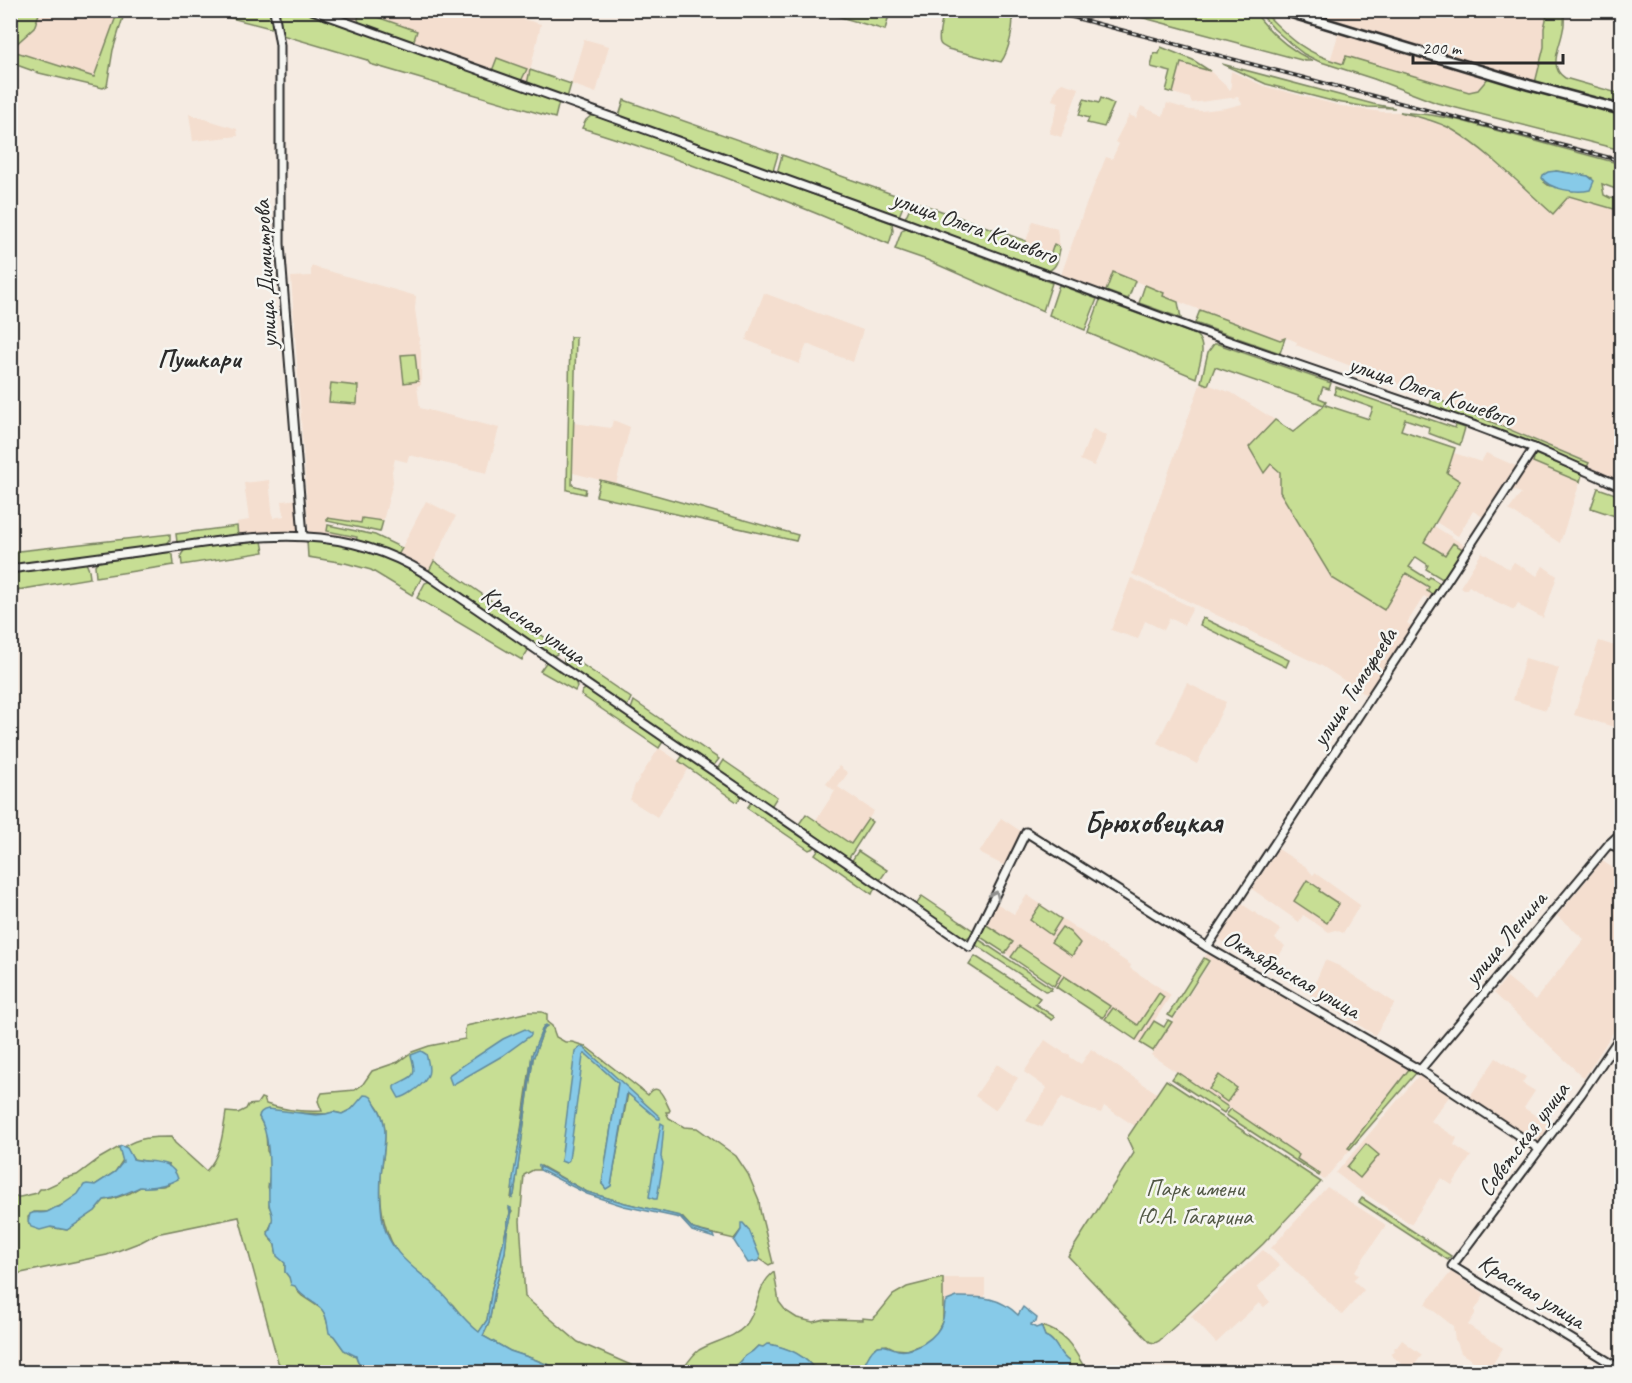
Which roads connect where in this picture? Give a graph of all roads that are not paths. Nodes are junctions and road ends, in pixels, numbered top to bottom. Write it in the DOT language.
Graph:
graph roads {
  1 [pos="274,10"];
  2 [pos="312,10"];
  3 [pos="1282,10"];
  4 [pos="1622,110"];
  5 [pos="1534,448"];
  6 [pos="1622,487"];
  7 [pos="303,536"];
  8 [pos="10,568"];
  9 [pos="1026,832"];
  10 [pos="1622,832"];
  11 [pos="1609,844"];
  12 [pos="1622,849"];
  13 [pos="1207,947"];
  14 [pos="1622,1034"];
  15 [pos="1420,1070"];
  16 [pos="1539,1149"];
  17 [pos="1452,1266"];
  18 [pos="1622,1370"];
  1 -- 7 [label="street, улица Димитрова"];
  2 -- 5 [label="street, улица Олега Кошевого"];
  3 -- 4 [label="main road"];
  5 -- 6 [label="street, улица Олега Кошевого"];
  5 -- 13 [label="street, улица Тимофеева"];
  7 -- 8 [label="street, Красная улица"];
  7 -- 9 [label="street, Красная улица, one-way"];
  9 -- 13 [label="street, Октябрьская улица"];
  10 -- 11 [label="street, улица Ленина"];
  11 -- 12 [label="street"];
  11 -- 15 [label="street, улица Ленина"];
  13 -- 15 [label="street, Октябрьская улица"];
  14 -- 16 [label="street, Советская улица"];
  15 -- 16 [label="street, Октябрьская улица"];
  16 -- 17 [label="street, Советская улица"];
  17 -- 18 [label="street, Красная улица"];
}
